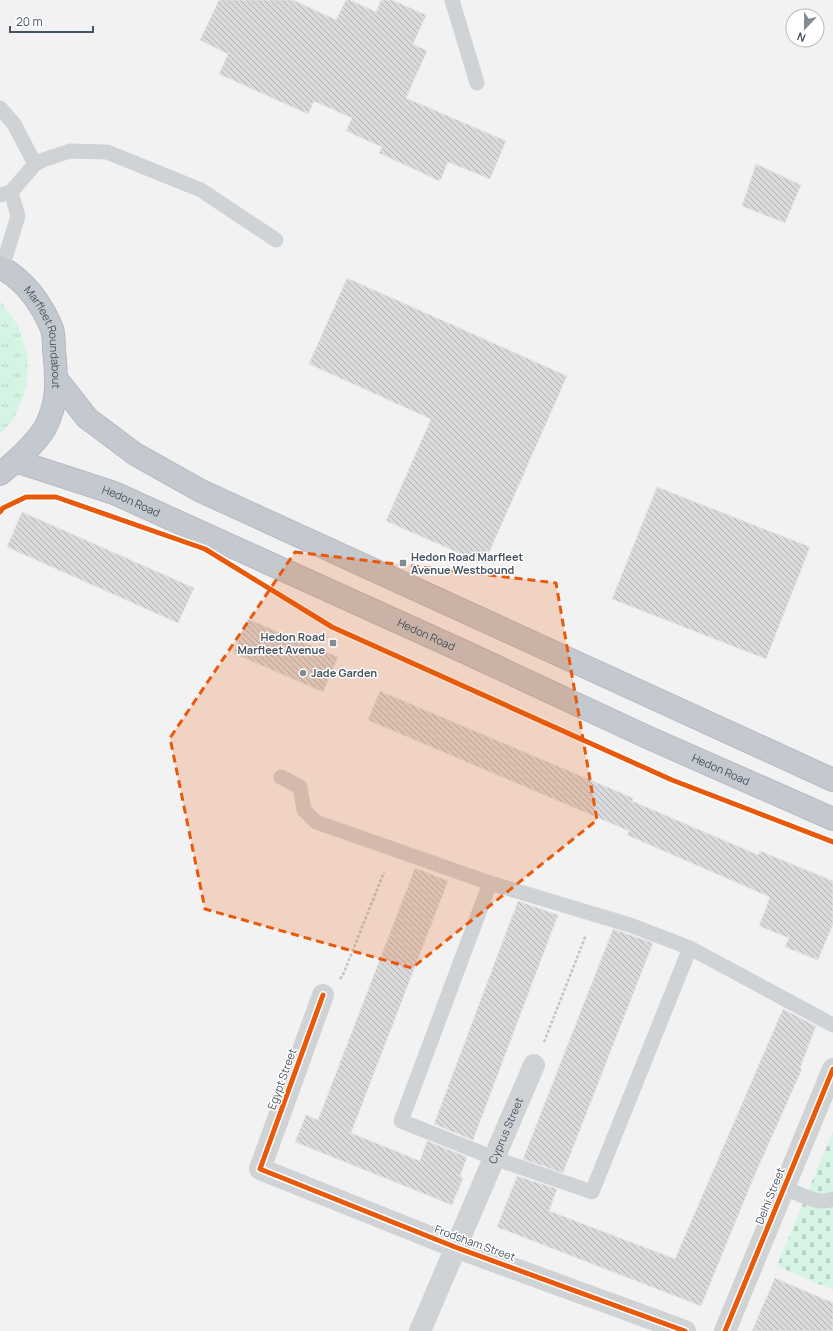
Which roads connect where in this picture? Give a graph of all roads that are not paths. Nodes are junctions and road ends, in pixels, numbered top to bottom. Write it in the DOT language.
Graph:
graph roads {
  1 [pos="452,0"];
  2 [pos="477,83"];
  3 [pos="0,108"];
  4 [pos="35,164"];
  5 [pos="5,193"];
  6 [pos="276,240"];
  7 [pos="1,267"];
  8 [pos="58,381"];
  9 [pos="8,467"];
  10 [pos="281,777"];
  11 [pos="833,780"];
  12 [pos="833,819"];
  13 [pos="490,883"];
  14 [pos="690,948"];
  15 [pos="324,994"];
  16 [pos="833,1025"];
  17 [pos="534,1065"];
  18 [pos="831,1079"];
  19 [pos="494,1158"];
  20 [pos="260,1169"];
  21 [pos="784,1188"];
  22 [pos="833,1199"];
  23 [pos="455,1247"];
  24 [pos="420,1331"];
  25 [pos="685,1331"];
  26 [pos="725,1331"];
  1 -- 2 [label="lane"];
  3 -- 4 [label="lane"];
  4 -- 5 [label="lane"];
  4 -- 6 [label="lane"];
  5 -- 7 [label="lane"];
  7 -- 8 [label="highway, Marfleet Roundabout"];
  8 -- 9 [label="highway, Marfleet Roundabout"];
  8 -- 11 [label="highway"];
  9 -- 12 [label="highway, Hedon Road"];
  10 -- 13 [label="lane"];
  13 -- 14 [label="lane"];
  13 -- 19 [label="lane"];
  14 -- 16 [label="lane"];
  14 -- 19 [label="lane"];
  15 -- 20 [label="street, Egypt Street"];
  17 -- 19 [label="street, Cyprus Street"];
  18 -- 21 [label="street, Delhi Street"];
  19 -- 23 [label="street, Cyprus Street"];
  20 -- 23 [label="street, Frodsham Street"];
  21 -- 22 [label="lane"];
  21 -- 26 [label="street, Delhi Street"];
  23 -- 24 [label="street, Cyprus Street"];
  23 -- 25 [label="street, Frodsham Street"];
}
